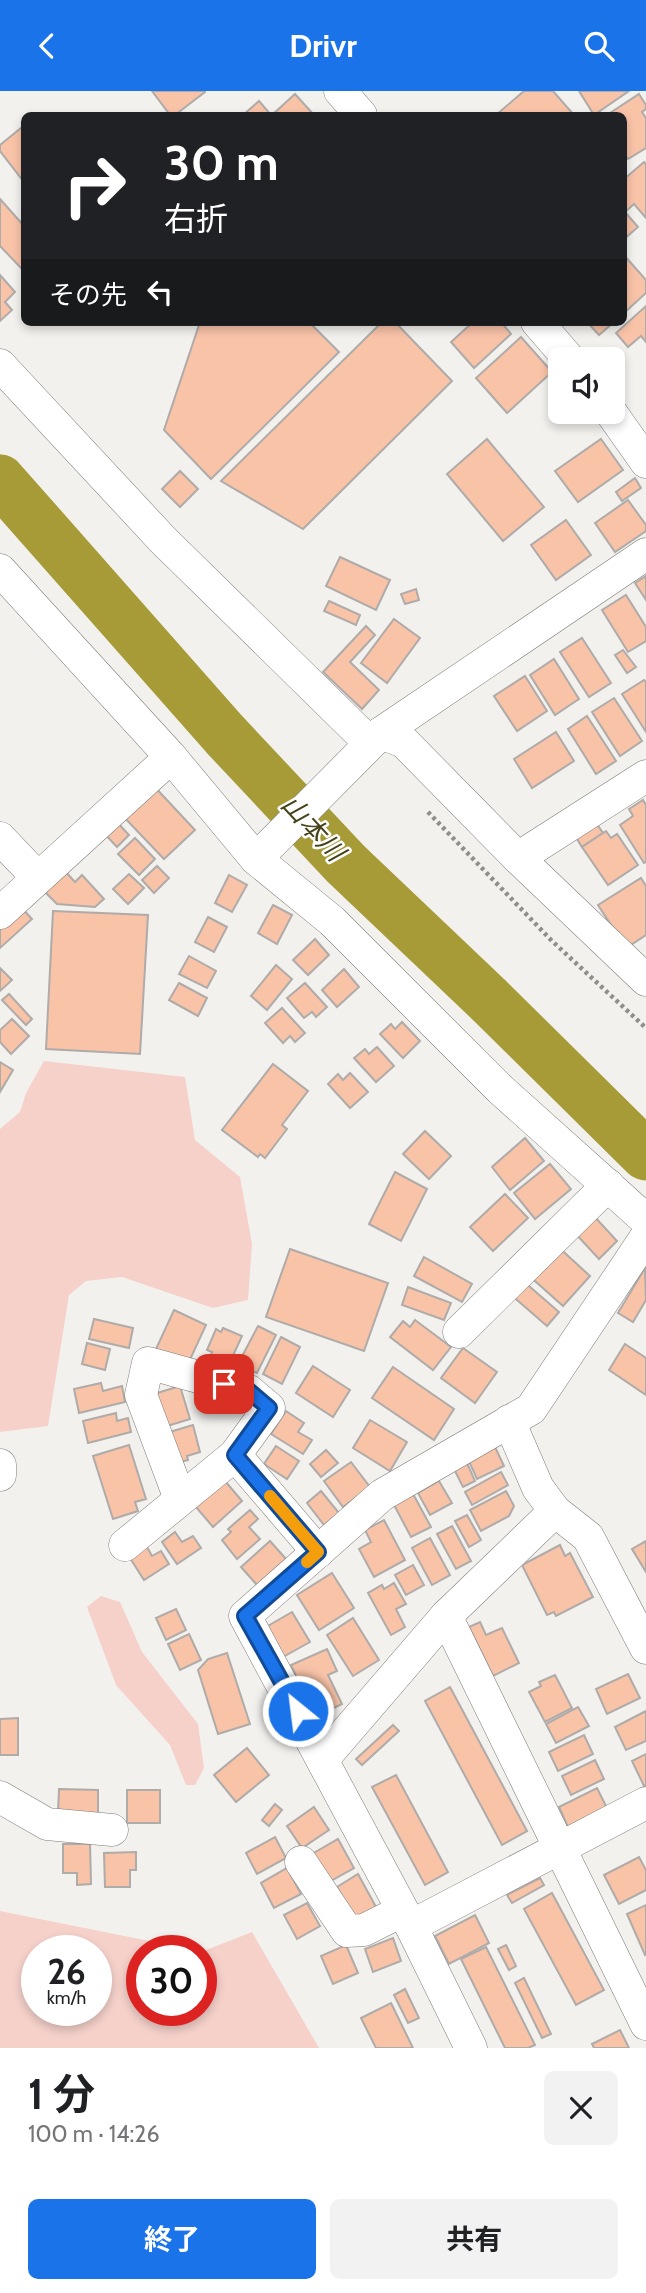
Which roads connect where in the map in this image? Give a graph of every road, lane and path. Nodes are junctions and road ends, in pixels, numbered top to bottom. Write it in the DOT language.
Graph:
graph roads {
  1 [pos="340,91"];
  2 [pos="358,112"];
  3 [pos="540,326"];
  4 [pos="559,347"];
  5 [pos="0,365"];
  6 [pos="619,424"];
  7 [pos="646,462"];
  8 [pos="646,554"];
  9 [pos="0,572"];
  10 [pos="370,743"];
  11 [pos="171,757"];
  12 [pos="646,776"];
  13 [pos="423,807"];
  14 [pos="0,838"];
  15 [pos="262,853"];
  16 [pos="518,858"];
  17 [pos="38,878"];
  18 [pos="0,912"];
  19 [pos="645,978"];
  20 [pos="646,1028"];
  21 [pos="608,1185"];
  22 [pos="646,1220"];
  23 [pos="646,1237"];
  24 [pos="459,1332"];
  25 [pos="509,1421"];
  26 [pos="235,1455"];
  27 [pos="0,1465"];
  28 [pos="0,1475"];
  29 [pos="180,1499"];
  30 [pos="555,1511"];
  31 [pos="125,1545"];
  32 [pos="318,1552"];
  33 [pos="446,1616"];
  34 [pos="646,1648"];
  35 [pos="323,1759"];
  36 [pos="0,1797"];
  37 [pos="646,1804"];
  38 [pos="112,1831"];
  39 [pos="559,1849"];
  40 [pos="301,1862"];
  41 [pos="407,1919"];
  42 [pos="646,2024"];
  43 [pos="471,2048"];
  1 -- 2 [label="street"];
  3 -- 4 [label="street"];
  5 -- 10 [label="street"];
  6 -- 7 [label="street"];
  8 -- 10 [label="street"];
  9 -- 11 [label="street"];
  10 -- 15 [label="street"];
  10 -- 16 [label="street"];
  11 -- 15 [label="street"];
  11 -- 17 [label="street"];
  12 -- 16 [label="street"];
  13 -- 20 [label="path"];
  14 -- 17 [label="street"];
  15 -- 21 [label="street"];
  16 -- 19 [label="street"];
  17 -- 18 [label="street"];
  21 -- 22 [label="street"];
  21 -- 24 [label="street"];
  23 -- 25 [label="street"];
  25 -- 30 [label="street"];
  25 -- 32 [label="street"];
  26 -- 29 [label="street"];
  26 -- 29 [label="street"];
  26 -- 32 [label="street"];
  27 -- 28 [label="street"];
  29 -- 31 [label="street"];
  30 -- 33 [label="street"];
  30 -- 34 [label="street"];
  32 -- 35 [label="street"];
  33 -- 35 [label="street"];
  33 -- 39 [label="street"];
  35 -- 41 [label="street"];
  36 -- 38 [label="street"];
  37 -- 39 [label="street"];
  39 -- 41 [label="street"];
  39 -- 42 [label="street"];
  40 -- 41 [label="street"];
  41 -- 43 [label="street"];
}
